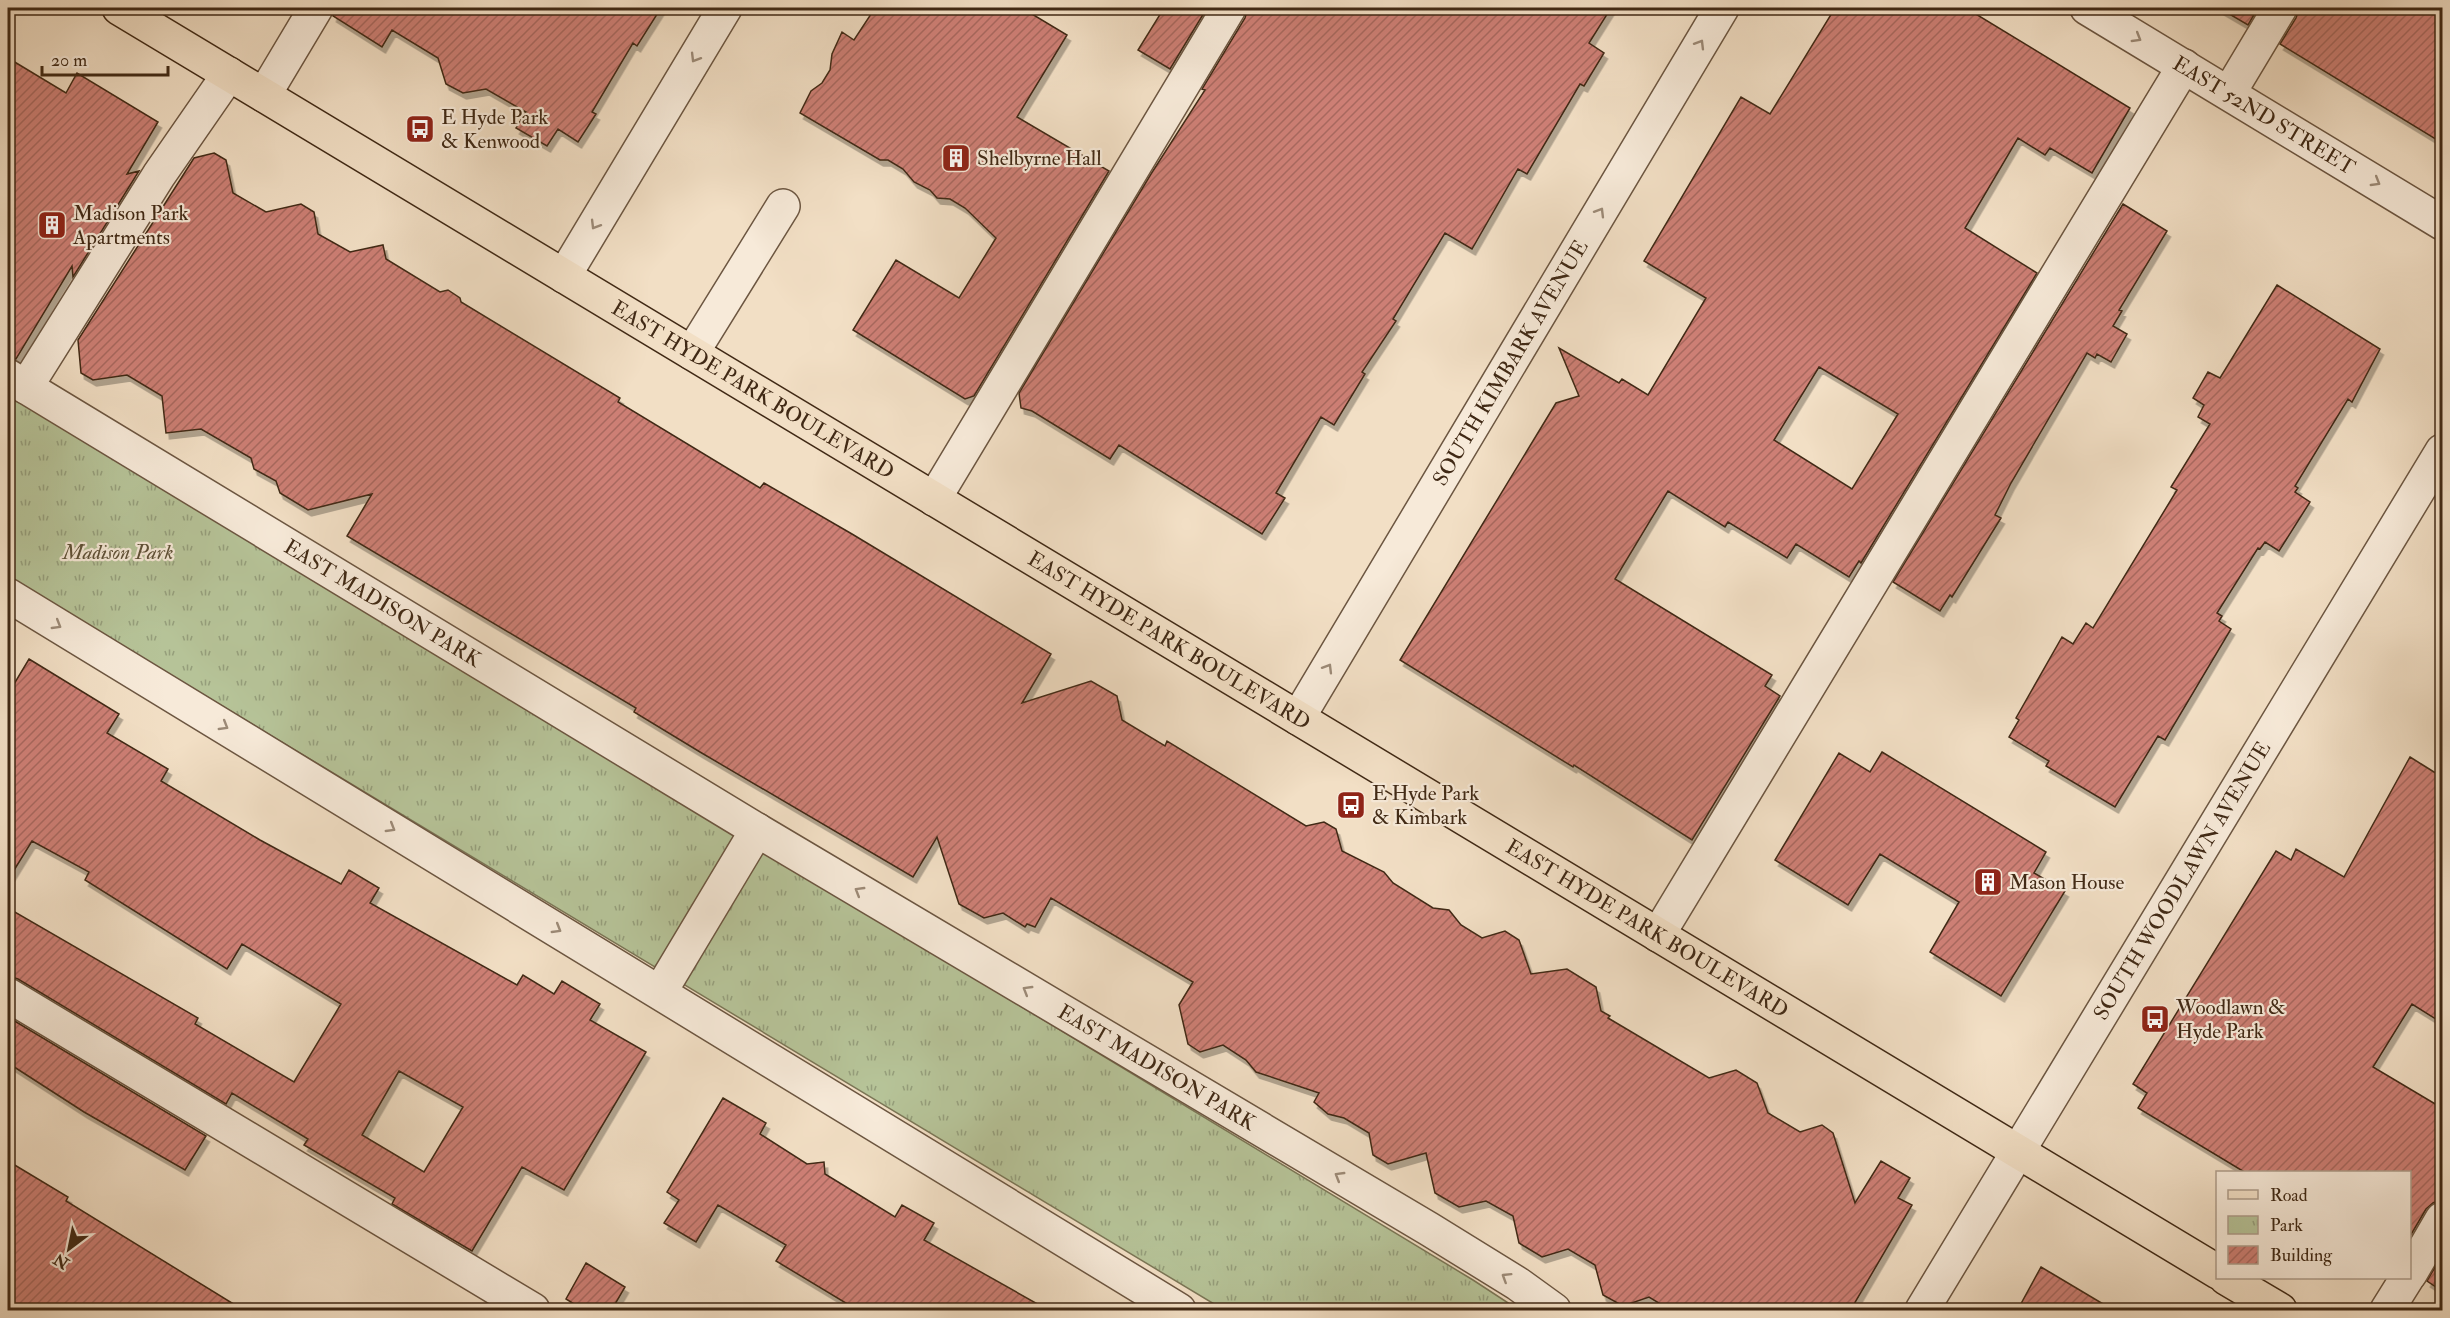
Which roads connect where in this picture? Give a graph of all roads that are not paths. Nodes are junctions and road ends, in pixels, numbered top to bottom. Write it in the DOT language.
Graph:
graph roads {
  1 [pos="316,8"];
  2 [pos="725,8"];
  3 [pos="1229,8"];
  4 [pos="1722,8"];
  5 [pos="2087,8"];
  6 [pos="2280,8"];
  7 [pos="134,11"];
  8 [pos="2184,66"];
  9 [pos="229,74"];
  10 [pos="2229,93"];
  11 [pos="264,95"];
  12 [pos="783,206"];
  13 [pos="2442,223"];
  14 [pos="564,276"];
  15 [pos="692,353"];
  16 [pos="17,382"];
  17 [pos="2442,451"];
  18 [pos="934,499"];
  19 [pos="8,595"];
  20 [pos="1298,718"];
  21 [pos="756,830"];
  22 [pos="1658,935"];
  23 [pos="660,992"];
  24 [pos="8,995"];
  25 [pos="2019,1152"];
  26 [pos="2442,1219"];
  27 [pos="2216,1271"];
  28 [pos="2411,1271"];
  29 [pos="2228,1279"];
  30 [pos="2406,1279"];
  31 [pos="1175,1309"];
  32 [pos="533,1311"];
  33 [pos="1554,1311"];
  34 [pos="1922,1311"];
  35 [pos="2280,1311"];
  36 [pos="2387,1311"];
  1 -- 11 [label="street"];
  2 -- 14 [label="street, one-way"];
  3 -- 18 [label="street"];
  20 -- 4 [label="street, SOUTH KIMBARK AVENUE, one-way"];
  5 -- 8 [label="street, EAST 52ND STREET, one-way"];
  6 -- 10 [label="street"];
  7 -- 9 [label="main road, EAST HYDE PARK BOULEVARD"];
  8 -- 10 [label="street, EAST 52ND STREET"];
  8 -- 22 [label="street"];
  9 -- 11 [label="main road, EAST HYDE PARK BOULEVARD"];
  9 -- 16 [label="street"];
  10 -- 13 [label="street, EAST 52ND STREET, one-way"];
  11 -- 14 [label="main road, EAST HYDE PARK BOULEVARD"];
  12 -- 15 [label="street"];
  14 -- 15 [label="main road, EAST HYDE PARK BOULEVARD"];
  15 -- 18 [label="main road, EAST HYDE PARK BOULEVARD"];
  16 -- 21 [label="street, EAST MADISON PARK"];
  17 -- 25 [label="street, SOUTH WOODLAWN AVENUE"];
  18 -- 20 [label="main road, EAST HYDE PARK BOULEVARD"];
  19 -- 23 [label="street, one-way"];
  20 -- 22 [label="main road, EAST HYDE PARK BOULEVARD"];
  21 -- 23 [label="street"];
  33 -- 21 [label="street, EAST MADISON PARK, one-way"];
  22 -- 25 [label="main road, EAST HYDE PARK BOULEVARD"];
  23 -- 31 [label="street"];
  24 -- 32 [label="street"];
  25 -- 27 [label="main road, EAST HYDE PARK BOULEVARD"];
  25 -- 34 [label="street, SOUTH WOODLAWN AVENUE"];
  26 -- 28 [label="street"];
  29 -- 35 [label="main road"];
  30 -- 36 [label="street"];
}
